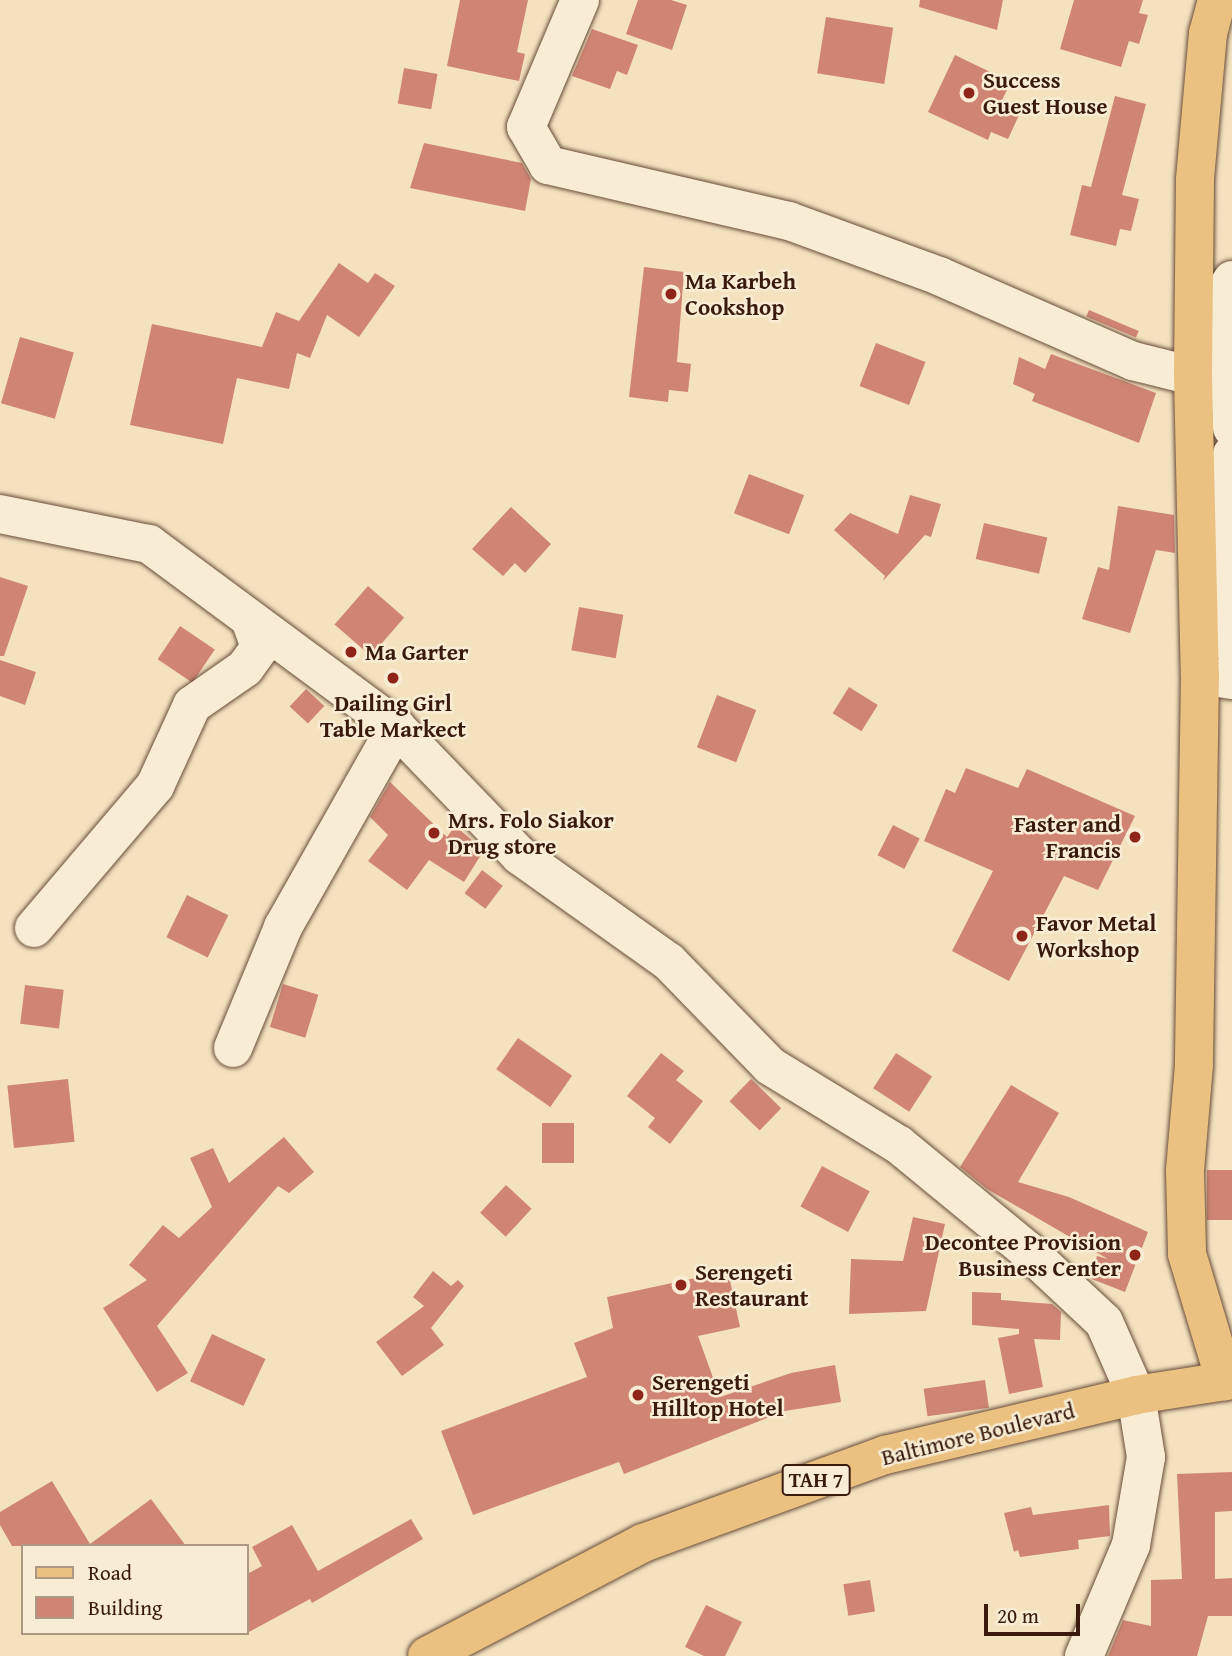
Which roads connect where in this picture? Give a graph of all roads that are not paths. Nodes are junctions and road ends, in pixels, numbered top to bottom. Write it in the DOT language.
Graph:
graph roads {
  1 [pos="580,0"];
  2 [pos="1217,0"];
  3 [pos="1232,280"];
  4 [pos="1193,376"];
  5 [pos="1232,428"];
  6 [pos="1232,454"];
  7 [pos="0,514"];
  8 [pos="250,620"];
  9 [pos="1232,645"];
  10 [pos="1216,677"];
  11 [pos="396,727"];
  12 [pos="34,928"];
  13 [pos="233,1048"];
  14 [pos="1228,1381"];
  15 [pos="1136,1395"];
  16 [pos="427,1656"];
  17 [pos="1084,1656"];
  1 -- 4 [label="street"];
  2 -- 4 [label="main road"];
  3 -- 5 [label="street"];
  4 -- 10 [label="main road"];
  6 -- 9 [label="street"];
  7 -- 8 [label="street"];
  8 -- 11 [label="street"];
  8 -- 12 [label="street"];
  10 -- 14 [label="main road"];
  11 -- 13 [label="street"];
  11 -- 15 [label="street"];
  14 -- 15 [label="main road, Baltimore Boulevard / TAH 7"];
  15 -- 16 [label="main road, Baltimore Boulevard / TAH 7"];
  15 -- 17 [label="street"];
}
